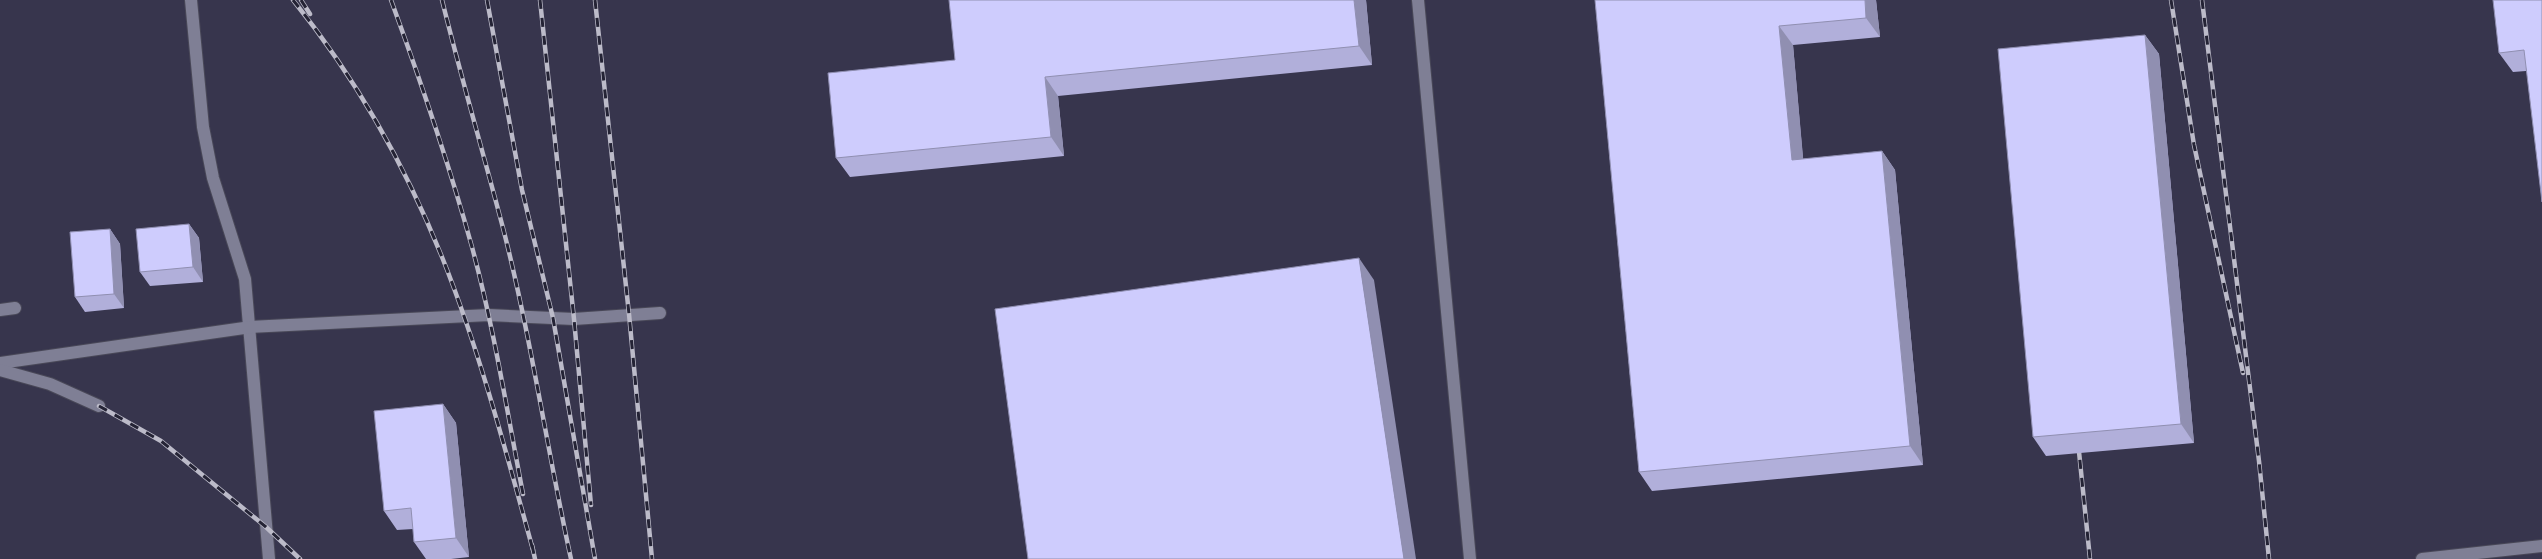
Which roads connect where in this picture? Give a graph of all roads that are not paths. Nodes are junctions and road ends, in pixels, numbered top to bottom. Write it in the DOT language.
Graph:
graph roads {
  1 [pos="191,0"];
  2 [pos="1418,0"];
  3 [pos="15,308"];
  4 [pos="0,310"];
  5 [pos="660,313"];
  6 [pos="251,327"];
  7 [pos="0,363"];
  8 [pos="0,370"];
  9 [pos="99,406"];
  10 [pos="2542,546"];
  11 [pos="269,559"];
  12 [pos="1470,559"];
  13 [pos="2422,559"];
  1 -- 6 [label="street"];
  2 -- 12 [label="street"];
  3 -- 4 [label="street"];
  5 -- 6 [label="street"];
  6 -- 7 [label="street"];
  6 -- 11 [label="street"];
  8 -- 9 [label="street"];
  10 -- 13 [label="street"];
}
